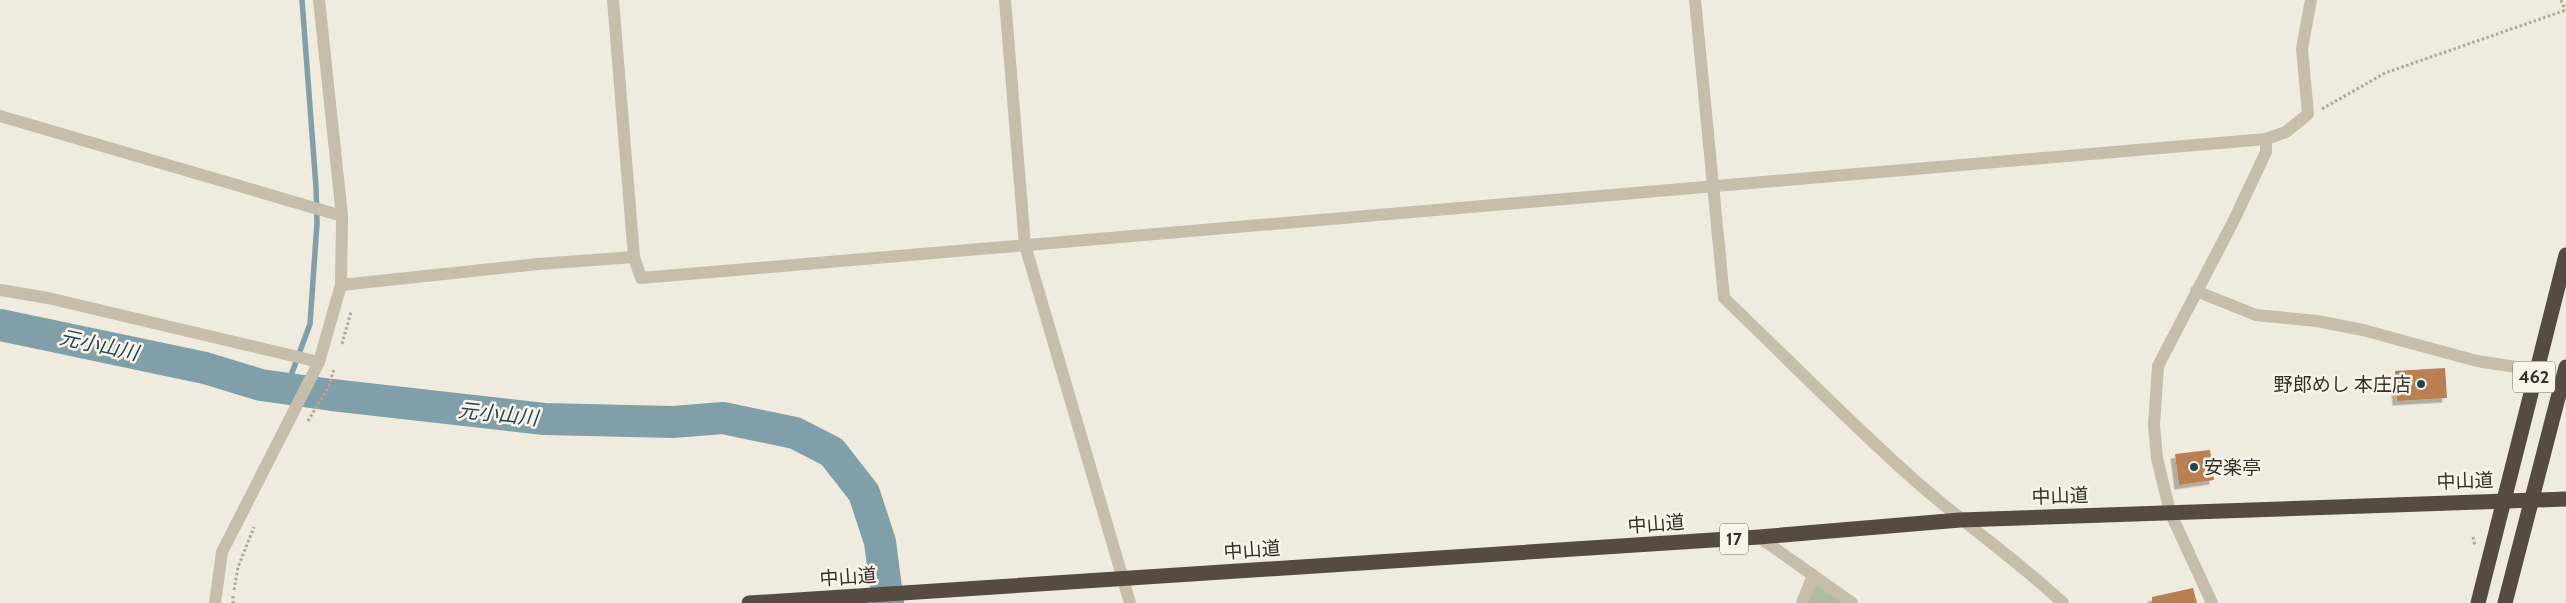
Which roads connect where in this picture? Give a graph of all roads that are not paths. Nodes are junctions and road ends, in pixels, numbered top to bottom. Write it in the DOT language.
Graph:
graph roads {
  1 [pos="319,0"];
  2 [pos="613,0"];
  3 [pos="1004,0"];
  4 [pos="1695,0"];
  5 [pos="2311,0"];
  6 [pos="0,116"];
  7 [pos="2266,140"];
  8 [pos="1712,186"];
  9 [pos="342,216"];
  10 [pos="1025,245"];
  11 [pos="2566,255"];
  12 [pos="634,257"];
  13 [pos="341,285"];
  14 [pos="0,290"];
  15 [pos="2196,290"];
  16 [pos="319,362"];
  17 [pos="2536,370"];
  18 [pos="2565,371"];
  19 [pos="2532,499"];
  20 [pos="2566,499"];
  21 [pos="2502,500"];
  22 [pos="2170,512"];
  23 [pos="1960,520"];
  24 [pos="1759,537"];
  25 [pos="1813,575"];
  26 [pos="1122,579"];
  27 [pos="216,603"];
  28 [pos="749,603"];
  29 [pos="1130,603"];
  30 [pos="1802,603"];
  31 [pos="1852,603"];
  32 [pos="2063,603"];
  33 [pos="2212,603"];
  34 [pos="2478,603"];
  35 [pos="2505,603"];
  1 -- 9 [label="street"];
  2 -- 12 [label="street"];
  3 -- 10 [label="street"];
  4 -- 8 [label="street"];
  5 -- 7 [label="street"];
  6 -- 9 [label="street"];
  7 -- 8 [label="street"];
  7 -- 15 [label="street"];
  8 -- 10 [label="street"];
  8 -- 23 [label="street"];
  9 -- 13 [label="street"];
  10 -- 12 [label="street"];
  10 -- 26 [label="street"];
  11 -- 17 [label="highway, 462"];
  12 -- 13 [label="street"];
  13 -- 16 [label="street"];
  14 -- 16 [label="street"];
  15 -- 17 [label="street"];
  15 -- 22 [label="street"];
  16 -- 27 [label="street"];
  17 -- 21 [label="highway, 462"];
  18 -- 19 [label="highway, 462"];
  19 -- 20 [label="highway, 中山道 / 17"];
  19 -- 21 [label="highway, 中山道 / 17"];
  19 -- 35 [label="highway, 462"];
  21 -- 22 [label="highway, 中山道 / 17"];
  21 -- 34 [label="highway, 462"];
  22 -- 23 [label="highway, 中山道 / 17"];
  22 -- 33 [label="street"];
  23 -- 24 [label="highway, 中山道 / 17"];
  23 -- 32 [label="street"];
  24 -- 25 [label="street"];
  24 -- 26 [label="highway, 中山道 / 17"];
  25 -- 30 [label="street"];
  25 -- 31 [label="street"];
  26 -- 28 [label="highway, 中山道 / 17"];
  26 -- 29 [label="street"];
}
